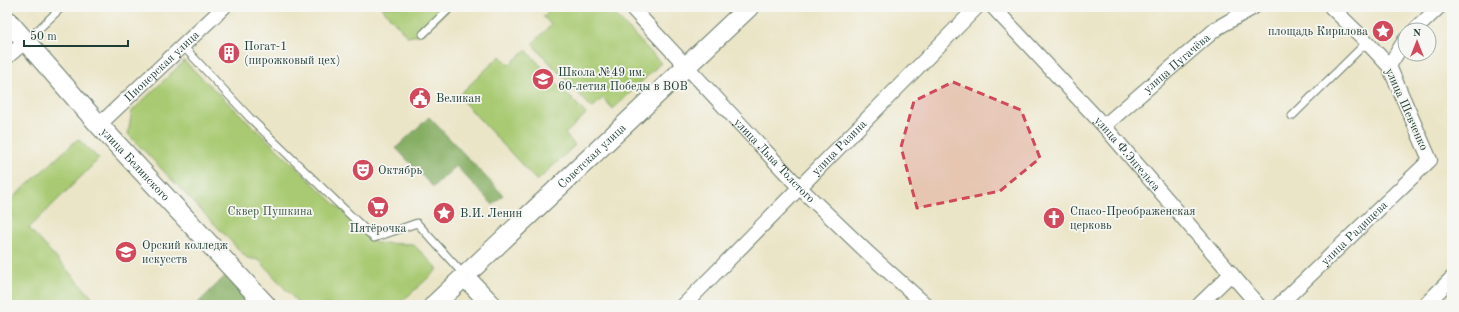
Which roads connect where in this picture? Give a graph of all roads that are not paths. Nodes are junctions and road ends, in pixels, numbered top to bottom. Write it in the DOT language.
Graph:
graph roads {
  1 [pos="62,7"];
  2 [pos="224,7"];
  3 [pos="451,7"];
  4 [pos="631,7"];
  5 [pos="749,7"];
  6 [pos="977,7"];
  7 [pos="993,7"];
  8 [pos="1254,7"];
  9 [pos="1331,7"];
  10 [pos="1439,7"];
  11 [pos="7,20"];
  12 [pos="1423,22"];
  13 [pos="423,34"];
  14 [pos="26,41"];
  15 [pos="1367,42"];
  16 [pos="183,46"];
  17 [pos="1397,53"];
  18 [pos="7,57"];
  19 [pos="687,66"];
  20 [pos="1389,66"];
  21 [pos="1292,116"];
  22 [pos="99,124"];
  23 [pos="1104,126"];
  24 [pos="1430,160"];
  25 [pos="799,187"];
  26 [pos="1231,274"];
  27 [pos="465,277"];
  28 [pos="1452,278"];
  29 [pos="266,305"];
  30 [pos="434,305"];
  31 [pos="492,305"];
  32 [pos="684,305"];
  33 [pos="925,305"];
  34 [pos="1199,305"];
  35 [pos="1258,305"];
  36 [pos="1279,305"];
  37 [pos="1425,305"];
  1 -- 14 [label="lane"];
  2 -- 16 [label="street, Пионерская улица"];
  3 -- 13 [label="lane"];
  4 -- 19 [label="street, улица Льва Толстого"];
  5 -- 19 [label="street, Советская улица"];
  6 -- 25 [label="street, улица Разина"];
  7 -- 23 [label="street, улица Ф.Энгельса"];
  8 -- 23 [label="street, улица Пугачёва"];
  9 -- 15 [label="street, улица Шевченко"];
  10 -- 12 [label="street"];
  11 -- 14 [label="street, улица Белинского"];
  14 -- 18 [label="street"];
  14 -- 22 [label="street, улица Белинского"];
  15 -- 20 [label="street, улица Шевченко"];
  15 -- 21 [label="lane"];
  16 -- 22 [label="street, Пионерская улица"];
  16 -- 27 [label="lane"];
  17 -- 20 [label="street"];
  19 -- 25 [label="street, улица Льва Толстого"];
  19 -- 27 [label="street, Советская улица"];
  20 -- 24 [label="street, улица Шевченко"];
  22 -- 29 [label="street, улица Белинского"];
  23 -- 26 [label="street, улица Ф.Энгельса"];
  24 -- 36 [label="street, улица Радищева"];
  25 -- 32 [label="street, улица Разина"];
  25 -- 33 [label="street, улица Льва Толстого"];
  26 -- 34 [label="street"];
  26 -- 35 [label="street, улица Ф.Энгельса"];
  27 -- 30 [label="street, Советская улица"];
  27 -- 31 [label="street"];
  28 -- 37 [label="street"];
}
